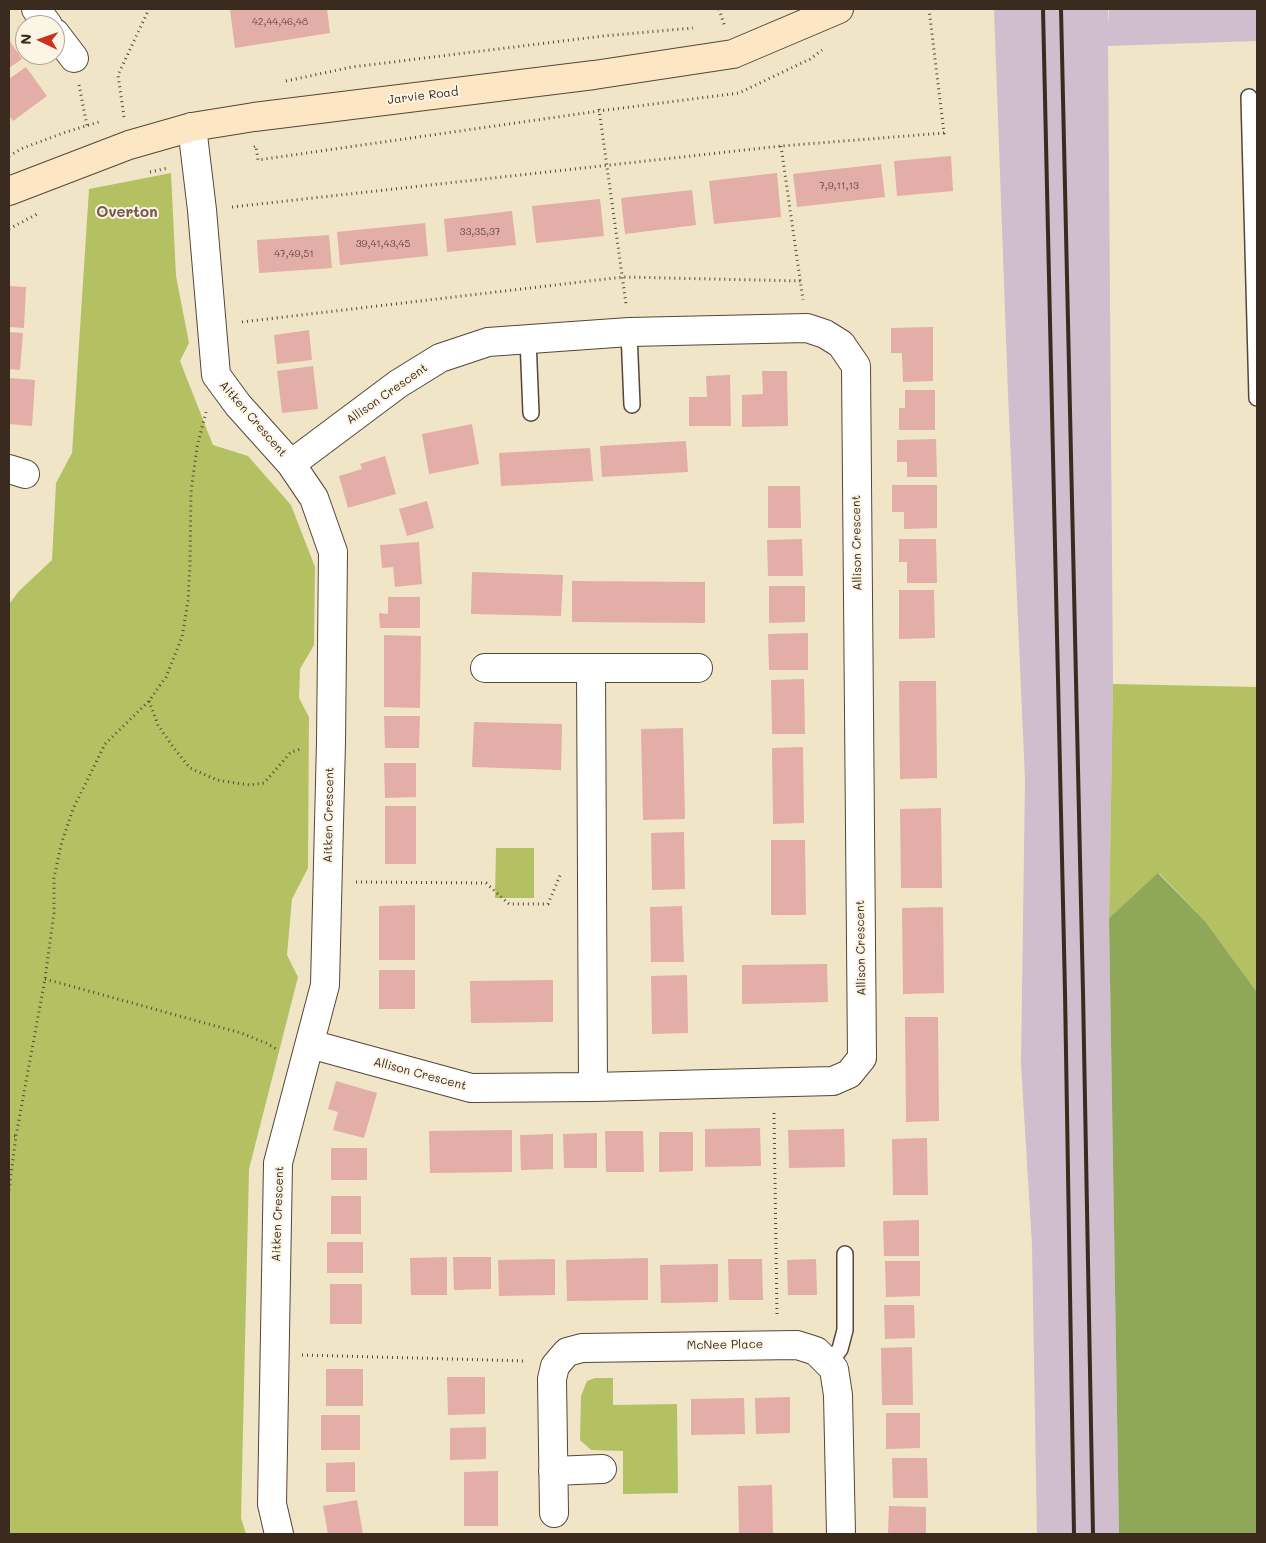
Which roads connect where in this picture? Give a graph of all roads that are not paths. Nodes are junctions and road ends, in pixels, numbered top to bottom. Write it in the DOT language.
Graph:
graph roads {
  1 [pos="839,9"];
  2 [pos="65,46"];
  3 [pos="74,58"];
  4 [pos="1249,97"];
  5 [pos="192,127"];
  6 [pos="9,191"];
  7 [pos="629,332"];
  8 [pos="528,339"];
  9 [pos="1257,354"];
  10 [pos="1257,398"];
  11 [pos="632,405"];
  12 [pos="531,413"];
  13 [pos="292,464"];
  14 [pos="485,668"];
  15 [pos="591,668"];
  16 [pos="698,668"];
  17 [pos="307,1054"];
  18 [pos="593,1087"];
  19 [pos="845,1254"];
  20 [pos="829,1364"];
  21 [pos="602,1469"];
  22 [pos="553,1471"];
  23 [pos="554,1513"];
  24 [pos="279,1534"];
  25 [pos="842,1534"];
  1 -- 5 [label="street, Jarvie Road"];
  2 -- 3 [label="street"];
  4 -- 9 [label="lane"];
  5 -- 6 [label="street, Jarvie Road"];
  5 -- 13 [label="street, Aitken Crescent"];
  7 -- 8 [label="street, Allison Crescent"];
  7 -- 11 [label="lane"];
  7 -- 18 [label="street, Allison Crescent"];
  8 -- 12 [label="lane"];
  8 -- 13 [label="street, Allison Crescent"];
  9 -- 10 [label="lane"];
  13 -- 17 [label="street, Aitken Crescent"];
  14 -- 15 [label="street"];
  15 -- 16 [label="street"];
  15 -- 18 [label="street"];
  17 -- 18 [label="street, Allison Crescent"];
  17 -- 24 [label="street, Aitken Crescent"];
  19 -- 20 [label="lane"];
  20 -- 22 [label="street, McNee Place"];
  20 -- 25 [label="street"];
  21 -- 22 [label="street"];
  22 -- 23 [label="street"];
}
